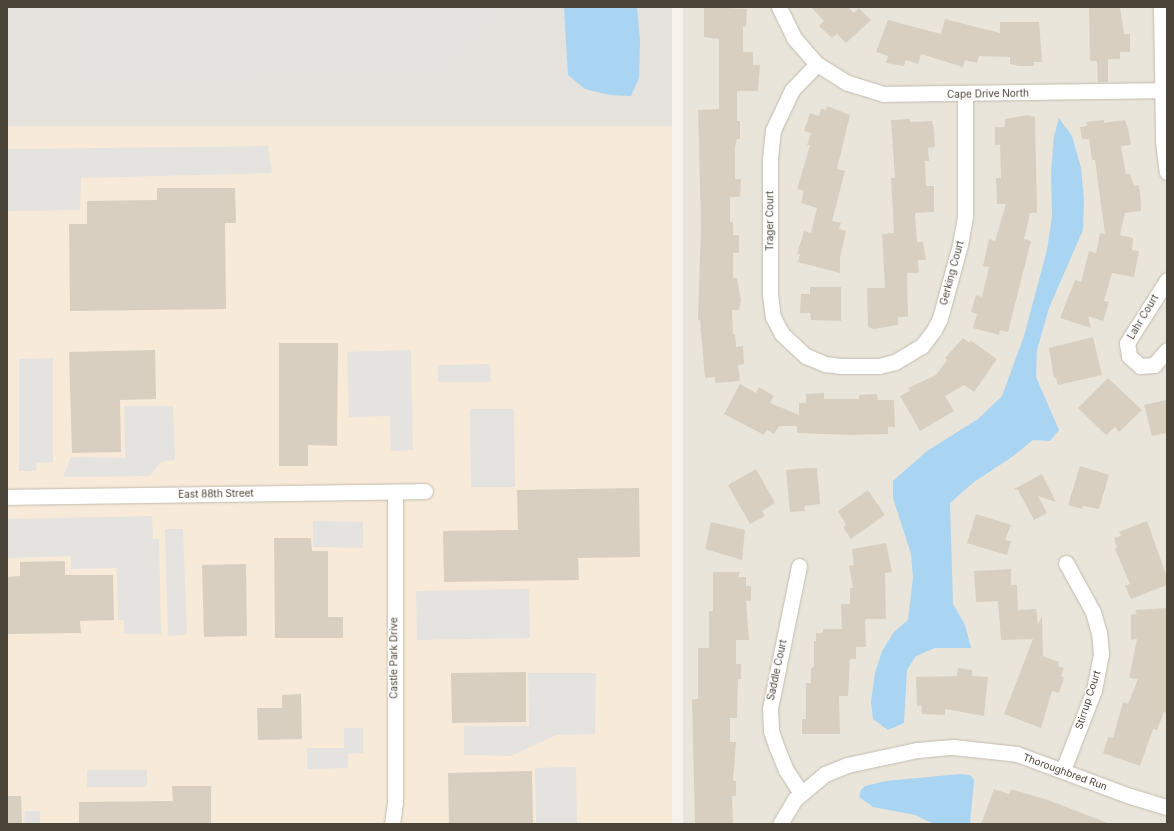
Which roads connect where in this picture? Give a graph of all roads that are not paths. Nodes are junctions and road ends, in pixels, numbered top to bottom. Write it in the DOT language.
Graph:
graph roads {
  1 [pos="779,7"];
  2 [pos="1161,7"];
  3 [pos="817,64"];
  4 [pos="1165,90"];
  5 [pos="965,94"];
  6 [pos="1167,172"];
  7 [pos="1167,280"];
  8 [pos="1167,350"];
  9 [pos="828,364"];
  10 [pos="425,491"];
  11 [pos="395,492"];
  12 [pos="7,497"];
  13 [pos="1066,563"];
  14 [pos="799,566"];
  15 [pos="1063,770"];
  16 [pos="801,793"];
  17 [pos="1167,807"];
  18 [pos="392,824"];
  19 [pos="780,824"];
  1 -- 3 [label="street, Cape Drive North"];
  2 -- 4 [label="street"];
  3 -- 5 [label="street, Cape Drive North"];
  3 -- 9 [label="street, Trager Court"];
  4 -- 5 [label="street, Cape Drive North"];
  4 -- 6 [label="street"];
  5 -- 9 [label="street, Gerking Court"];
  7 -- 8 [label="street, Lahr Court"];
  10 -- 11 [label="street, East 88th Street"];
  11 -- 12 [label="street, East 88th Street"];
  11 -- 18 [label="street, Castle Park Drive"];
  13 -- 15 [label="street, Stirrup Court"];
  14 -- 16 [label="street, Saddle Court"];
  15 -- 16 [label="street, Thoroughbred Run"];
  15 -- 17 [label="street, Thoroughbred Run"];
  16 -- 19 [label="street, Thoroughbred Run"];
}
